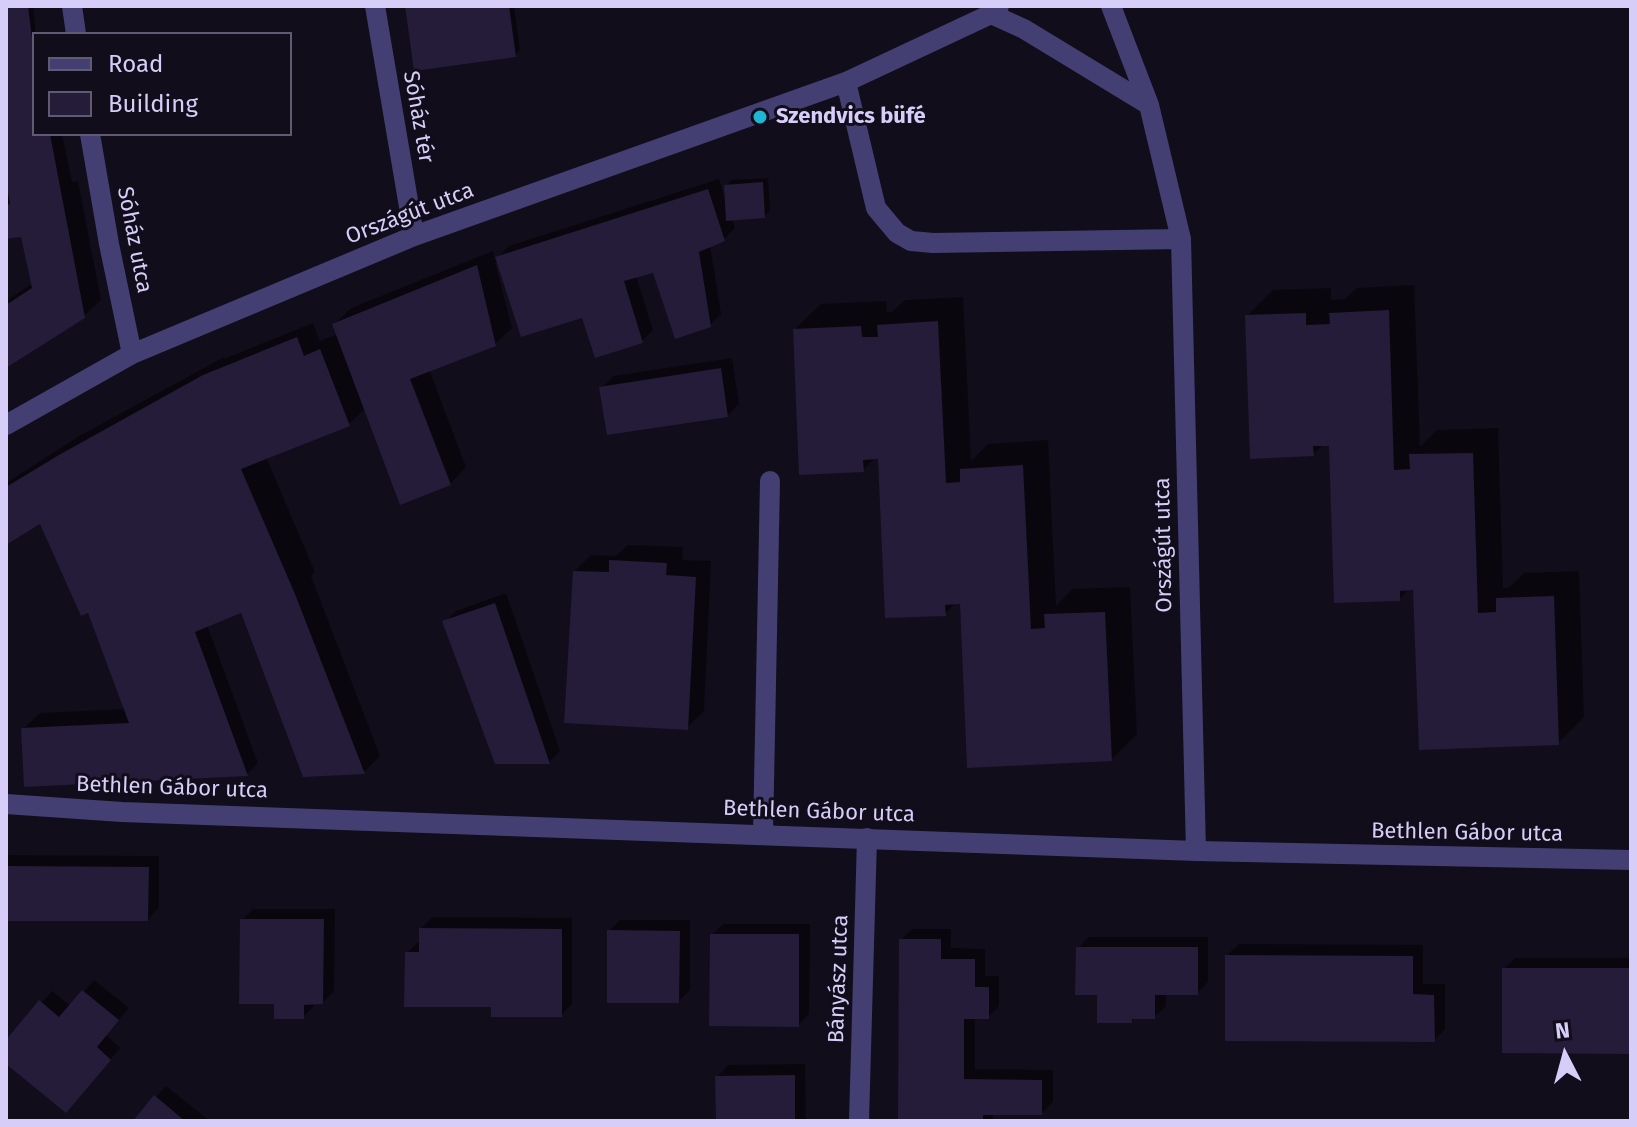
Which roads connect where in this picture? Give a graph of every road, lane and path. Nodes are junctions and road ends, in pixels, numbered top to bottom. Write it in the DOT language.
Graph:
graph roads {
  1 [pos="72,6"];
  2 [pos="375,6"];
  3 [pos="1111,6"];
  4 [pos="995,10"];
  5 [pos="76,32"];
  6 [pos="846,82"];
  7 [pos="1149,105"];
  8 [pos="90,136"];
  9 [pos="414,236"];
  10 [pos="1181,239"];
  11 [pos="132,354"];
  12 [pos="6,425"];
  13 [pos="770,481"];
  14 [pos="6,804"];
  15 [pos="763,834"];
  16 [pos="867,838"];
  17 [pos="1196,851"];
  18 [pos="1631,860"];
  19 [pos="859,1121"];
  1 -- 5 [label="street"];
  2 -- 9 [label="street, Sóház tér"];
  3 -- 7 [label="street, Országút utca"];
  4 -- 6 [label="street, Országút utca"];
  4 -- 7 [label="street, Országút utca"];
  6 -- 9 [label="street, Országút utca"];
  6 -- 10 [label="street"];
  7 -- 10 [label="street, Országút utca"];
  8 -- 11 [label="street, Sóház utca"];
  9 -- 11 [label="street, Országút utca"];
  10 -- 17 [label="street, Országút utca"];
  11 -- 12 [label="street, Országút utca"];
  13 -- 15 [label="street"];
  14 -- 15 [label="street, Bethlen Gábor utca"];
  15 -- 16 [label="street, Bethlen Gábor utca"];
  16 -- 17 [label="street, Bethlen Gábor utca"];
  16 -- 19 [label="street, Bányász utca"];
  17 -- 18 [label="street, Bethlen Gábor utca"];
}
